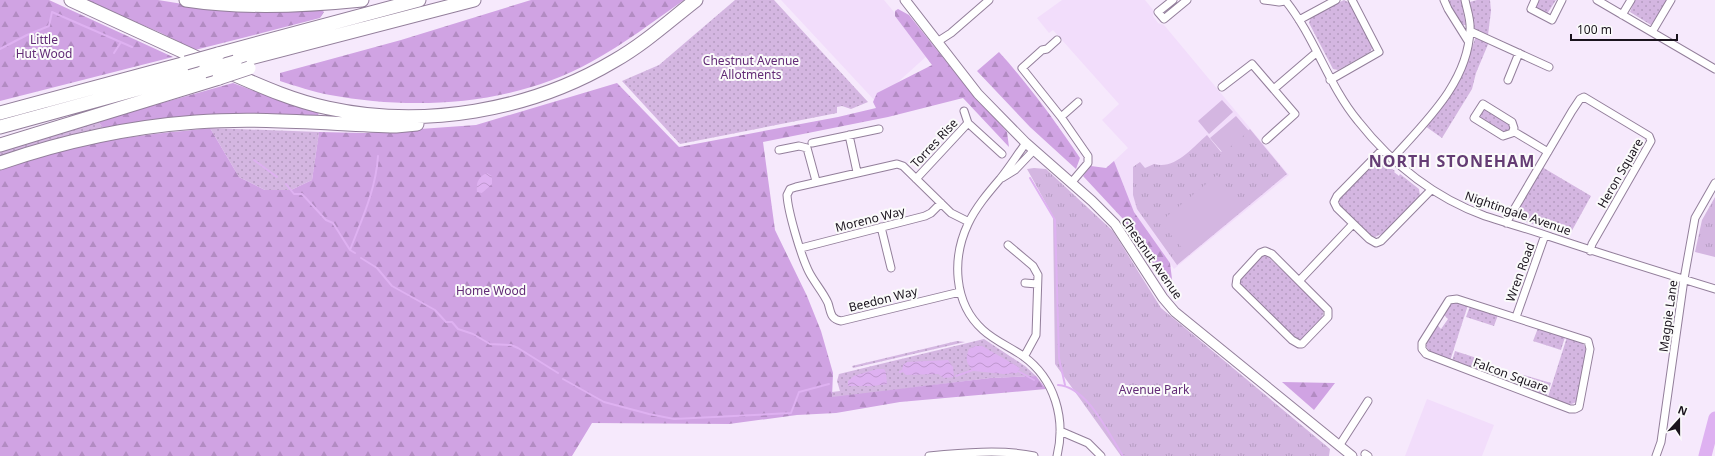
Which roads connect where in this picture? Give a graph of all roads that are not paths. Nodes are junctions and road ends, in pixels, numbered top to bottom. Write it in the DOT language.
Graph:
graph roads {
  1 [pos="71,0"];
  2 [pos="186,0"];
  3 [pos="362,0"];
  4 [pos="419,0"];
  5 [pos="474,0"];
  6 [pos="696,0"];
  7 [pos="905,0"];
  8 [pos="977,0"];
  9 [pos="989,0"];
  10 [pos="1173,0"];
  11 [pos="1186,0"];
  12 [pos="1264,0"];
  13 [pos="1285,0"];
  14 [pos="1336,0"];
  15 [pos="1352,0"];
  16 [pos="1444,0"];
  17 [pos="1465,0"];
  18 [pos="1535,0"];
  19 [pos="1562,0"];
  20 [pos="1597,0"];
  21 [pos="1631,0"];
  22 [pos="1671,0"];
  23 [pos="982,6"];
  24 [pos="1622,15"];
  25 [pos="1299,20"];
  26 [pos="1470,31"];
  27 [pos="1652,32"];
  28 [pos="1057,40"];
  29 [pos="1468,41"];
  30 [pos="937,42"];
  31 [pos="304,44"];
  32 [pos="1317,52"];
  33 [pos="1519,53"];
  34 [pos="1549,67"];
  35 [pos="1715,69"];
  36 [pos="1330,80"];
  37 [pos="1508,80"];
  38 [pos="1222,87"];
  39 [pos="1275,88"];
  40 [pos="1078,102"];
  41 [pos="964,111"];
  42 [pos="471,112"];
  43 [pos="0,113"];
  44 [pos="1061,118"];
  45 [pos="968,123"];
  46 [pos="0,127"];
  47 [pos="879,129"];
  48 [pos="1513,131"];
  49 [pos="849,135"];
  50 [pos="1266,140"];
  51 [pos="812,143"];
  52 [pos="1026,143"];
  53 [pos="0,145"];
  54 [pos="779,150"];
  55 [pos="1034,150"];
  56 [pos="1382,150"];
  57 [pos="1548,152"];
  58 [pos="1002,154"];
  59 [pos="1392,160"];
  60 [pos="0,163"];
  61 [pos="857,172"];
  62 [pos="916,179"];
  63 [pos="1000,179"];
  64 [pos="816,181"];
  65 [pos="1071,183"];
  66 [pos="1715,184"];
  67 [pos="1431,190"];
  68 [pos="941,203"];
  69 [pos="969,222"];
  70 [pos="1506,223"];
  71 [pos="1353,224"];
  72 [pos="881,227"];
  73 [pos="1545,235"];
  74 [pos="1008,245"];
  75 [pos="801,248"];
  76 [pos="1590,251"];
  77 [pos="891,268"];
  78 [pos="1684,279"];
  79 [pos="1299,281"];
  80 [pos="1025,283"];
  81 [pos="1037,284"];
  82 [pos="1715,289"];
  83 [pos="960,292"];
  84 [pos="1516,317"];
  85 [pos="1024,357"];
  86 [pos="1368,401"];
  87 [pos="1060,431"];
  88 [pos="1339,446"];
  89 [pos="940,455"];
  90 [pos="928,456"];
  91 [pos="1034,456"];
  92 [pos="1057,456"];
  93 [pos="1101,456"];
  94 [pos="1352,456"];
  95 [pos="1656,456"];
  1 -- 42 [label="highway"];
  2 -- 3 [label="highway"];
  4 -- 43 [label="highway, bridge"];
  5 -- 31 [label="highway"];
  6 -- 42 [label="highway"];
  7 -- 30 [label="street, Chestnut Avenue"];
  8 -- 23 [label="street"];
  9 -- 23 [label="street"];
  10 -- 11 [label="street"];
  12 -- 13 [label="street, Nightingale Avenue"];
  13 -- 25 [label="street, Nightingale Avenue"];
  14 -- 25 [label="street"];
  15 -- 36 [label="street"];
  16 -- 29 [label="street"];
  17 -- 26 [label="street"];
  18 -- 19 [label="street"];
  20 -- 24 [label="street"];
  21 -- 24 [label="street"];
  22 -- 27 [label="street"];
  23 -- 30 [label="street"];
  24 -- 27 [label="street"];
  25 -- 32 [label="street, Nightingale Avenue"];
  26 -- 29 [label="street"];
  26 -- 33 [label="street"];
  27 -- 35 [label="street"];
  28 -- 44 [label="street"];
  29 -- 59 [label="street"];
  30 -- 52 [label="street, Chestnut Avenue"];
  31 -- 46 [label="highway, bridge"];
  31 -- 53 [label="highway, bridge"];
  32 -- 36 [label="street, Nightingale Avenue"];
  32 -- 39 [label="street"];
  33 -- 34 [label="street"];
  33 -- 37 [label="street"];
  36 -- 56 [label="street, Nightingale Avenue"];
  38 -- 39 [label="street"];
  39 -- 50 [label="street"];
  40 -- 44 [label="street"];
  41 -- 45 [label="street, Torres Rise"];
  42 -- 60 [label="highway"];
  44 -- 65 [label="street"];
  45 -- 58 [label="street, Torres Rise"];
  45 -- 62 [label="street, Torres Rise"];
  47 -- 49 [label="street"];
  48 -- 48 [label="street"];
  48 -- 57 [label="street"];
  49 -- 51 [label="street"];
  49 -- 61 [label="street"];
  52 -- 55 [label="street, Chestnut Avenue"];
  52 -- 63 [label="street"];
  54 -- 64 [label="street"];
  55 -- 63 [label="street"];
  55 -- 65 [label="street, Chestnut Avenue"];
  56 -- 59 [label="street, Nightingale Avenue"];
  56 -- 71 [label="street"];
  57 -- 70 [label="street, Heron Square"];
  57 -- 76 [label="street, Heron Square"];
  59 -- 67 [label="street, Nightingale Avenue"];
  61 -- 62 [label="street, Beedon Way"];
  61 -- 64 [label="street, Beedon Way"];
  62 -- 68 [label="street, Beedon Way"];
  63 -- 69 [label="street"];
  64 -- 75 [label="street, Beedon Way"];
  65 -- 88 [label="street, Chestnut Avenue"];
  66 -- 78 [label="street, Magpie Lane"];
  67 -- 70 [label="street, Nightingale Avenue"];
  67 -- 71 [label="street"];
  68 -- 69 [label="street, Beedon Way"];
  68 -- 72 [label="street, Moreno Way"];
  69 -- 83 [label="street"];
  70 -- 73 [label="street, Nightingale Avenue"];
  71 -- 79 [label="street"];
  72 -- 75 [label="street, Moreno Way"];
  72 -- 77 [label="street"];
  73 -- 76 [label="street, Nightingale Avenue"];
  73 -- 84 [label="street, Wren Road"];
  74 -- 81 [label="street"];
  75 -- 83 [label="street, Beedon Way"];
  76 -- 78 [label="street, Nightingale Avenue"];
  78 -- 82 [label="street, Nightingale Avenue"];
  78 -- 95 [label="street, Magpie Lane"];
  79 -- 79 [label="street"];
  80 -- 81 [label="street"];
  81 -- 85 [label="street"];
  83 -- 85 [label="street"];
  84 -- 84 [label="street, Falcon Square"];
  85 -- 87 [label="street"];
  86 -- 88 [label="street"];
  87 -- 92 [label="street"];
  87 -- 93 [label="street"];
  88 -- 94 [label="street, Chestnut Avenue"];
  89 -- 90 [label="street"];
  89 -- 91 [label="street"];
}
